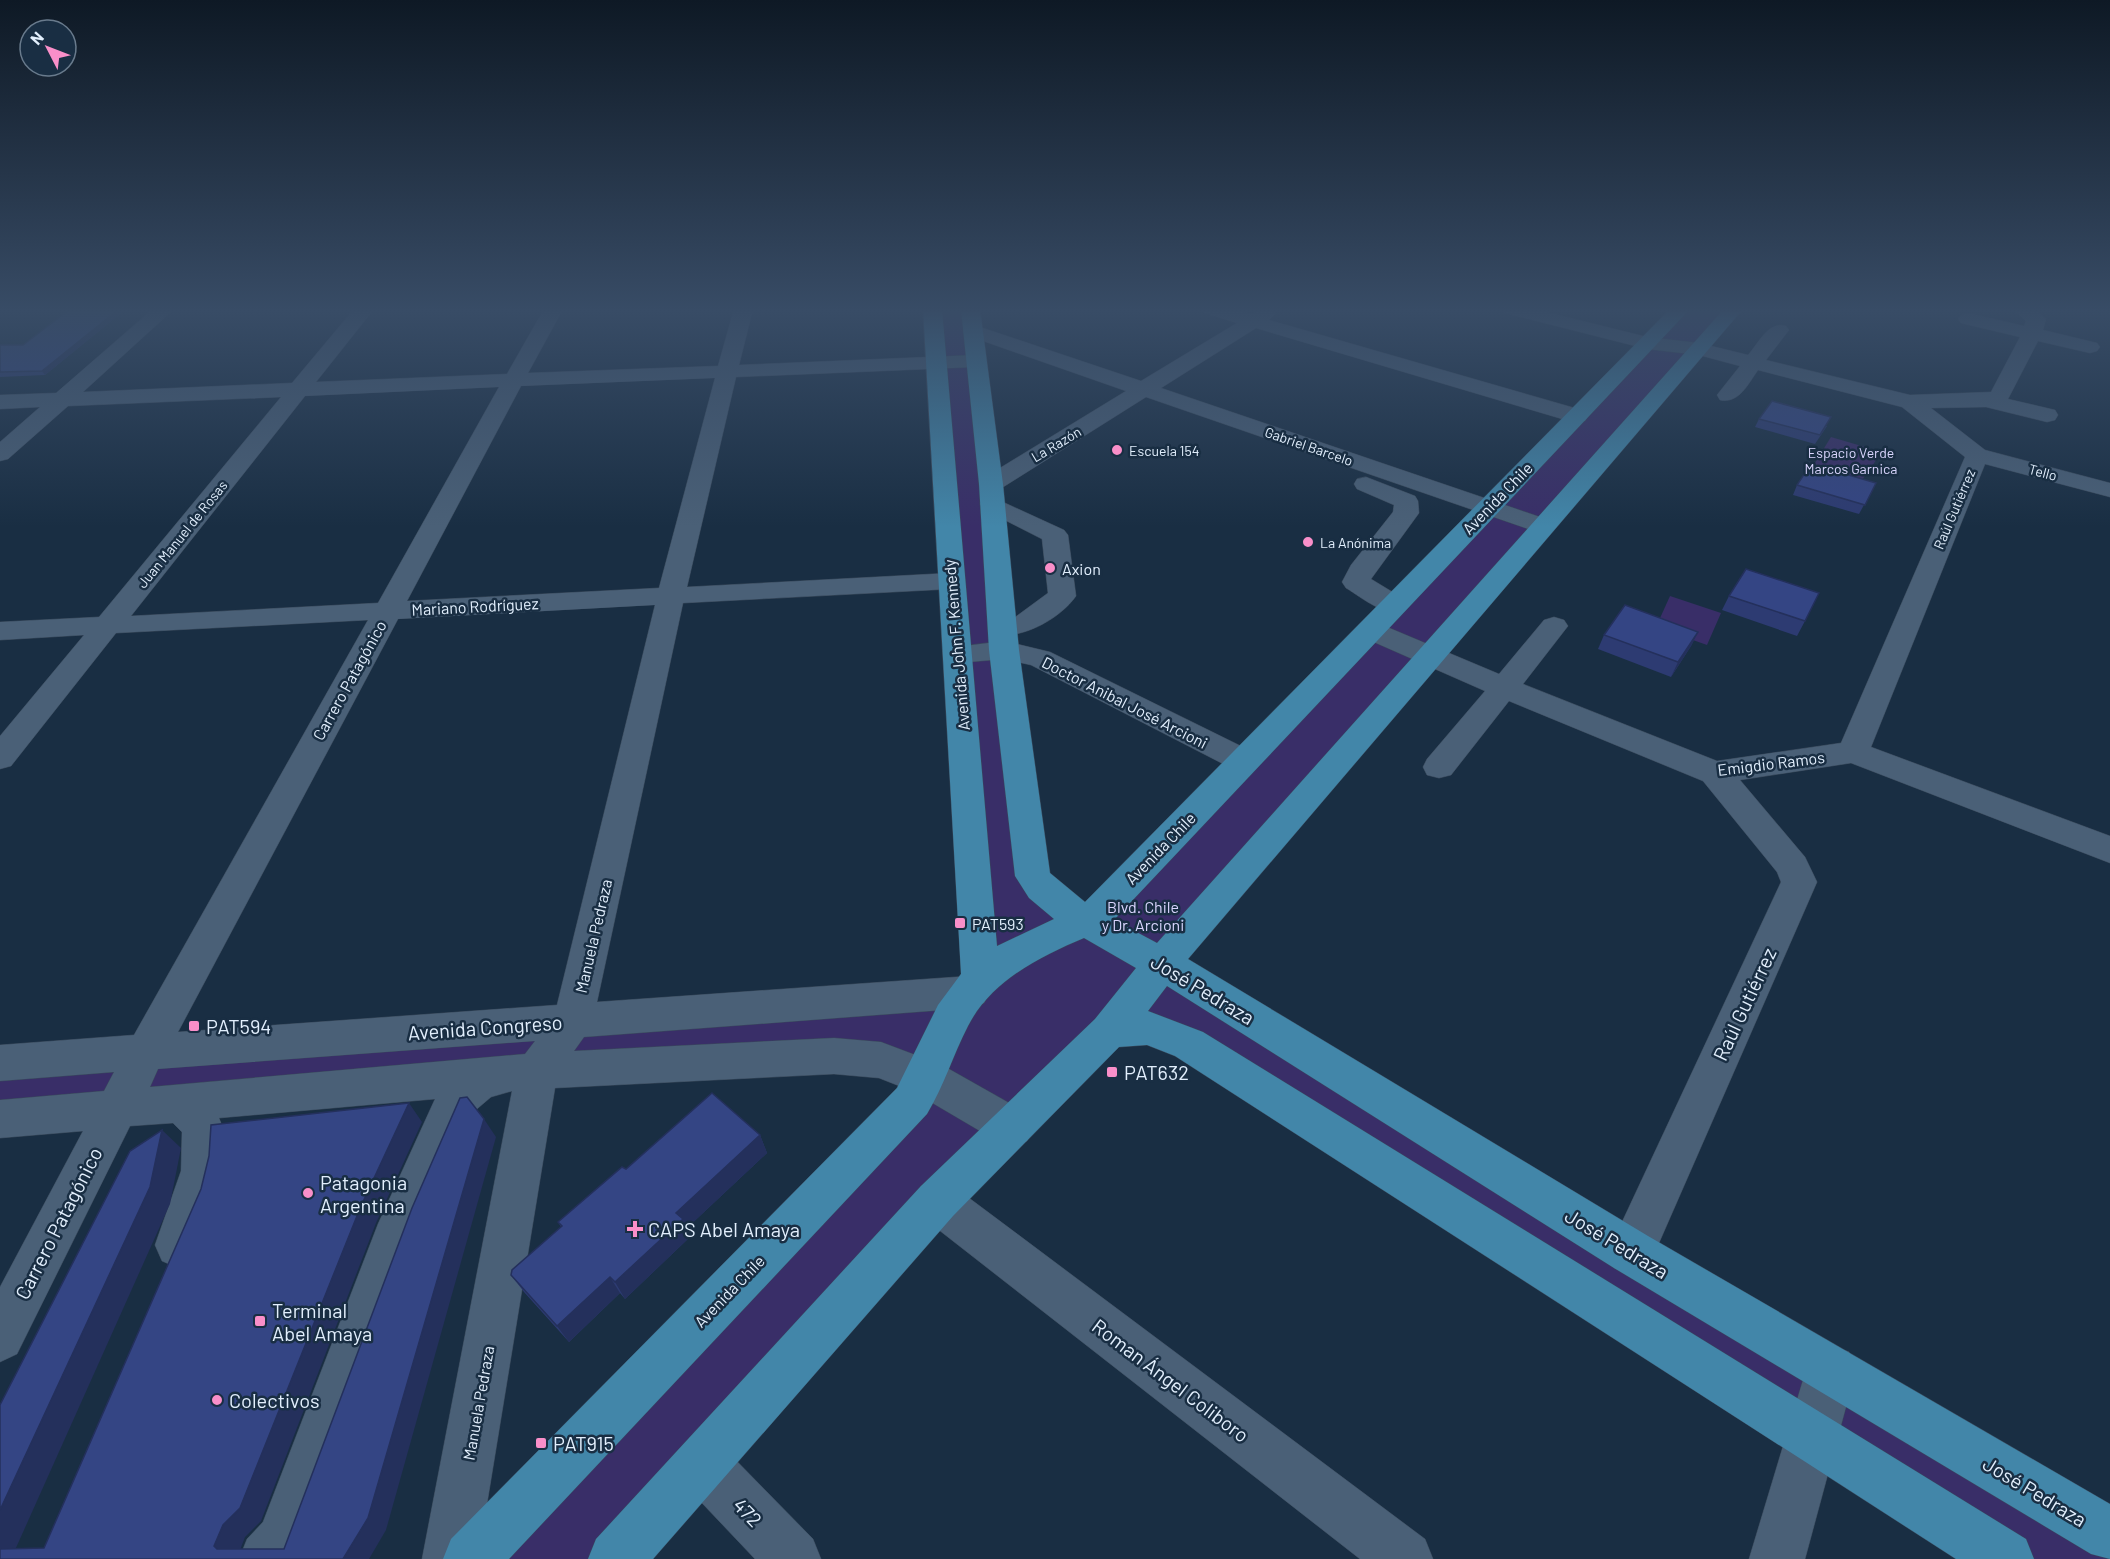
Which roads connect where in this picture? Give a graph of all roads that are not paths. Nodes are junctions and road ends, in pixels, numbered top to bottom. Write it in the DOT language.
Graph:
graph roads {
  1 [pos="82,382"];
  2 [pos="306,382"];
  3 [pos="476,382"];
  4 [pos="513,382"];
  5 [pos="726,382"];
  6 [pos="937,382"];
  7 [pos="978,382"];
  8 [pos="1124,382"];
  9 [pos="1157,382"];
  10 [pos="1461,382"];
  11 [pos="1610,382"];
  12 [pos="1670,382"];
  13 [pos="1739,382"];
  14 [pos="1829,382"];
  15 [pos="2007,382"];
  16 [pos="299,390"];
  17 [pos="1144,390"];
  18 [pos="1728,395"];
  19 [pos="62,400"];
  20 [pos="1986,400"];
  21 [pos="0,402"];
  22 [pos="1910,402"];
  23 [pos="2047,415"];
  24 [pos="1577,416"];
  25 [pos="0,454"];
  26 [pos="1977,454"];
  27 [pos="1349,477"];
  28 [pos="2110,490"];
  29 [pos="991,494"];
  30 [pos="1488,508"];
  31 [pos="1544,526"];
  32 [pos="951,581"];
  33 [pos="671,596"];
  34 [pos="1394,604"];
  35 [pos="387,611"];
  36 [pos="108,626"];
  37 [pos="1554,626"];
  38 [pos="1370,630"];
  39 [pos="0,631"];
  40 [pos="1003,639"];
  41 [pos="958,654"];
  42 [pos="1429,657"];
  43 [pos="1503,688"];
  44 [pos="1853,752"];
  45 [pos="0,758"];
  46 [pos="1244,761"];
  47 [pos="1439,766"];
  48 [pos="1715,773"];
  49 [pos="2110,850"];
  50 [pos="1090,921"];
  51 [pos="1145,954"];
  52 [pos="975,986"];
  53 [pos="573,1020"];
  54 [pos="1109,1031"];
  55 [pos="146,1052"];
  56 [pos="0,1063"];
  57 [pos="517,1073"];
  58 [pos="927,1078"];
  59 [pos="183,1104"];
  60 [pos="117,1109"];
  61 [pos="0,1119"];
  62 [pos="1012,1127"];
  63 [pos="937,1201"];
  64 [pos="1631,1252"];
  65 [pos="162,1282"];
  66 [pos="0,1337"];
  67 [pos="1831,1370"];
  68 [pos="1811,1438"];
  69 [pos="702,1464"];
  70 [pos="2110,1535"];
  71 [pos="267,1559"];
  72 [pos="450,1559"];
  73 [pos="471,1559"];
  74 [pos="616,1559"];
  75 [pos="793,1559"];
  76 [pos="1405,1559"];
  77 [pos="1778,1559"];
  78 [pos="2006,1559"];
  1 -- 19 [label="street"];
  2 -- 16 [label="street, Juan Manuel de Rosas"];
  3 -- 16 [label="street"];
  4 -- 35 [label="street, Carrero Patagónico"];
  5 -- 33 [label="street, Manuela Pedraza"];
  6 -- 32 [label="main road, Avenida John F. Kennedy"];
  7 -- 29 [label="main road"];
  8 -- 17 [label="street, Gabriel Barcelo"];
  9 -- 17 [label="street, La Razón"];
  10 -- 24 [label="street"];
  11 -- 24 [label="main road, Avenida Chile"];
  12 -- 31 [label="main road"];
  13 -- 18 [label="street"];
  14 -- 22 [label="street"];
  15 -- 20 [label="street"];
  16 -- 19 [label="street"];
  16 -- 36 [label="street, Juan Manuel de Rosas"];
  17 -- 29 [label="street, La Razón"];
  17 -- 30 [label="street, Gabriel Barcelo"];
  19 -- 21 [label="street"];
  19 -- 25 [label="street"];
  20 -- 22 [label="street"];
  20 -- 23 [label="street"];
  22 -- 26 [label="street, Raúl Gutiérrez"];
  24 -- 30 [label="main road, Avenida Chile"];
  26 -- 28 [label="street, Tello"];
  26 -- 44 [label="street, Raúl Gutiérrez"];
  27 -- 34 [label="street"];
  29 -- 40 [label="main road"];
  29 -- 40 [label="street"];
  30 -- 31 [label="street, Gabriel Barcelo"];
  30 -- 34 [label="main road, Avenida Chile"];
  31 -- 42 [label="main road"];
  32 -- 33 [label="street, Mariano Rodríguez"];
  32 -- 41 [label="main road, Avenida John F. Kennedy"];
  33 -- 35 [label="street, Mariano Rodríguez"];
  33 -- 53 [label="street, Manuela Pedraza"];
  34 -- 38 [label="main road, Avenida Chile"];
  35 -- 36 [label="street, Mariano Rodríguez"];
  35 -- 55 [label="street, Carrero Patagónico"];
  36 -- 39 [label="street, Mariano Rodríguez"];
  36 -- 45 [label="street, Juan Manuel de Rosas"];
  37 -- 43 [label="street"];
  38 -- 42 [label="street, Emigdio Ramos"];
  38 -- 46 [label="main road, Avenida Chile"];
  40 -- 41 [label="street"];
  40 -- 46 [label="street, Doctor Anibal José Arcioni"];
  40 -- 50 [label="main road"];
  41 -- 52 [label="main road, Avenida John F. Kennedy"];
  42 -- 43 [label="street, Emigdio Ramos"];
  42 -- 51 [label="main road"];
  43 -- 47 [label="street"];
  43 -- 48 [label="street, Emigdio Ramos"];
  44 -- 48 [label="street, Emigdio Ramos"];
  44 -- 49 [label="street, Emigdio Ramos"];
  46 -- 50 [label="main road, Avenida Chile"];
  48 -- 64 [label="street, Raúl Gutiérrez"];
  50 -- 51 [label="main road, José Pedraza"];
  50 -- 52 [label="main road, Avenida Chile"];
  51 -- 54 [label="main road"];
  51 -- 64 [label="main road, José Pedraza"];
  52 -- 53 [label="street, Avenida Congreso"];
  52 -- 58 [label="main road, Avenida Chile"];
  53 -- 55 [label="street, Avenida Congreso"];
  53 -- 57 [label="street, Manuela Pedraza"];
  54 -- 62 [label="main road"];
  54 -- 68 [label="main road"];
  55 -- 56 [label="street, Avenida Congreso"];
  55 -- 60 [label="street, Carrero Patagónico"];
  57 -- 58 [label="street"];
  57 -- 59 [label="street"];
  57 -- 71 [label="street"];
  57 -- 72 [label="street, Manuela Pedraza"];
  58 -- 62 [label="street"];
  58 -- 73 [label="main road, Avenida Chile"];
  59 -- 60 [label="street"];
  59 -- 65 [label="street"];
  60 -- 61 [label="street"];
  60 -- 66 [label="street, Carrero Patagónico"];
  62 -- 63 [label="main road"];
  63 -- 69 [label="main road"];
  63 -- 76 [label="street, Roman Ángel Coliboro"];
  64 -- 67 [label="main road, José Pedraza"];
  67 -- 68 [label="street"];
  67 -- 70 [label="main road, José Pedraza"];
  68 -- 77 [label="street"];
  68 -- 78 [label="main road"];
  69 -- 74 [label="main road"];
  69 -- 75 [label="street, 472"];
}
